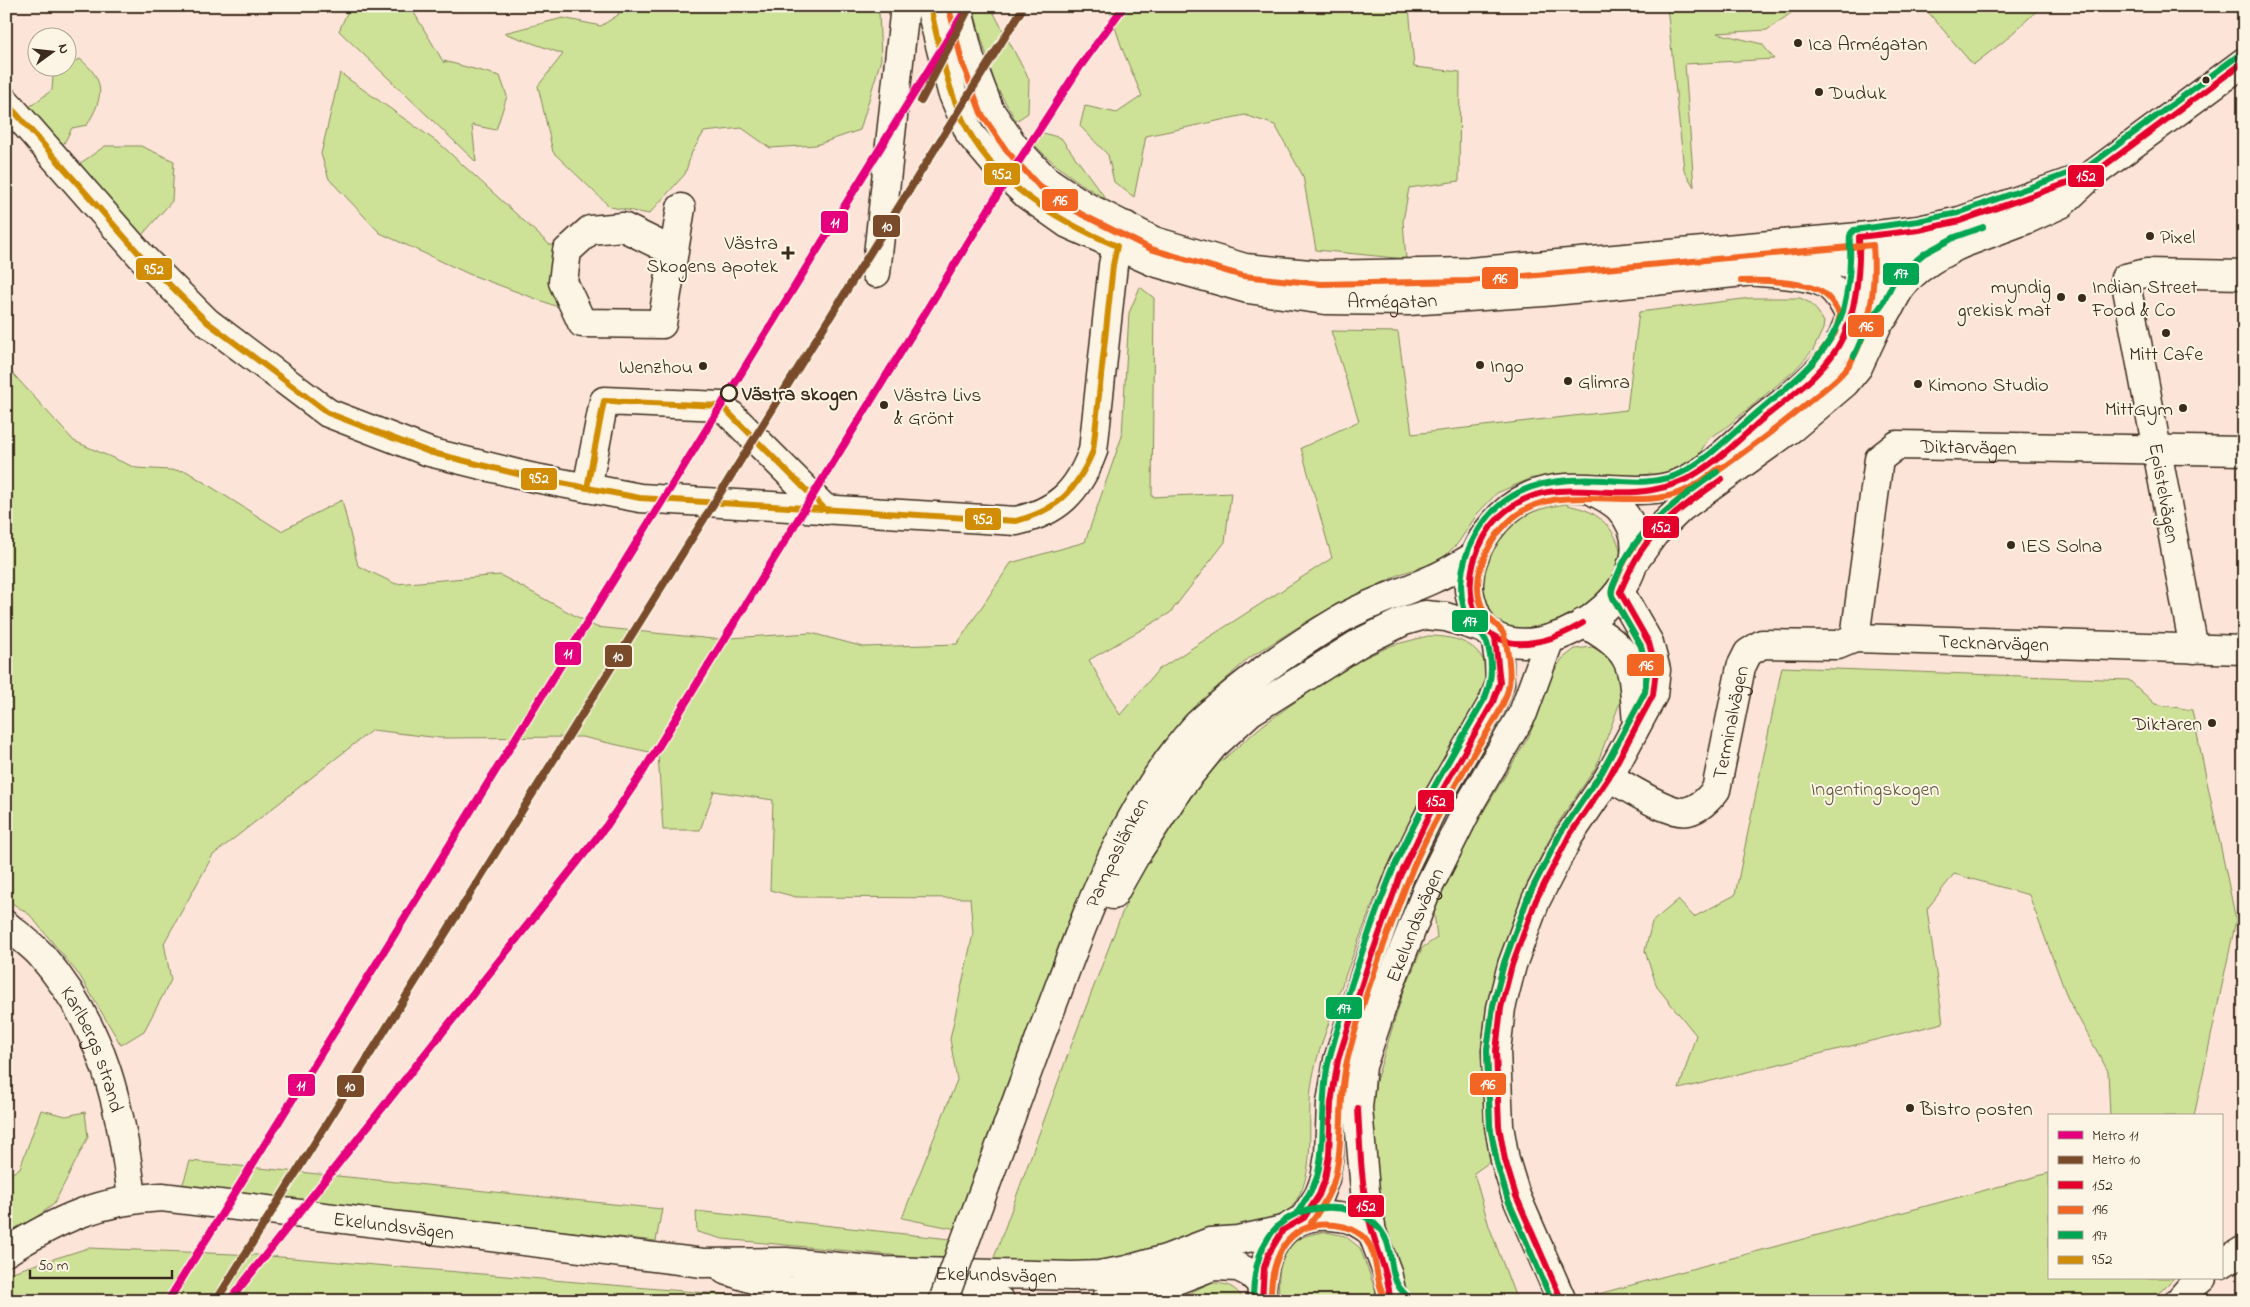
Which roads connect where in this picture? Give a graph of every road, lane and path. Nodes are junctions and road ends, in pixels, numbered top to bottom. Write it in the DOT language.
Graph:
graph roads {
  1 [pos="905,6"];
  2 [pos="930,6"];
  3 [pos="957,6"];
  4 [pos="2244,62"];
  5 [pos="6,102"];
  6 [pos="2093,174"];
  7 [pos="681,208"];
  8 [pos="1122,236"];
  9 [pos="1959,245"];
  10 [pos="1871,247"];
  11 [pos="674,252"];
  12 [pos="1749,271"];
  13 [pos="876,272"];
  14 [pos="2244,275"];
  15 [pos="1323,287"];
  16 [pos="1850,314"];
  17 [pos="1877,326"];
  18 [pos="2157,449"];
  19 [pos="2244,451"];
  20 [pos="587,488"];
  21 [pos="1589,489"];
  22 [pos="826,510"];
  23 [pos="1475,556"];
  24 [pos="1631,566"];
  25 [pos="1620,592"];
  26 [pos="1583,623"];
  27 [pos="1490,633"];
  28 [pos="1855,638"];
  29 [pos="1550,639"];
  30 [pos="2194,649"];
  31 [pos="2244,650"];
  32 [pos="1748,653"];
  33 [pos="1638,723"];
  34 [pos="1609,777"];
  35 [pos="6,925"];
  36 [pos="1049,1038"];
  37 [pos="132,1198"];
  38 [pos="1294,1224"];
  39 [pos="1372,1232"];
  40 [pos="2244,1250"];
  41 [pos="6,1252"];
  42 [pos="703,1263"];
  43 [pos="2222,1263"];
  44 [pos="2200,1280"];
  45 [pos="1262,1292"];
  46 [pos="1394,1297"];
  47 [pos="943,1301"];
  48 [pos="961,1301"];
  49 [pos="1000,1301"];
  50 [pos="1105,1301"];
  51 [pos="1562,1301"];
  52 [pos="2179,1301"];
  1 -- 13 [label="street"];
  2 -- 8 [label="street, Armégatan"];
  3 -- 8 [label="street, Armégatan"];
  4 -- 6 [label="street, Armégatan"];
  5 -- 20 [label="street"];
  6 -- 9 [label="street, Armégatan"];
  6 -- 10 [label="street, Armégatan"];
  7 -- 11 [label="street"];
  8 -- 15 [label="street, Armégatan"];
  8 -- 22 [label="street"];
  9 -- 10 [label="street, Armégatan"];
  9 -- 17 [label="street"];
  10 -- 12 [label="street, Armégatan"];
  10 -- 15 [label="street, Armégatan"];
  10 -- 16 [label="street, Ekelundsvägen"];
  10 -- 17 [label="street"];
  11 -- 11 [label="street"];
  12 -- 15 [label="street, Armégatan"];
  12 -- 16 [label="street"];
  14 -- 18 [label="street, Epistelvägen"];
  16 -- 21 [label="street, Ekelundsvägen"];
  17 -- 24 [label="street"];
  18 -- 19 [label="street, Diktarvägen"];
  18 -- 28 [label="street, Diktarvägen"];
  18 -- 30 [label="street, Epistelvägen"];
  20 -- 22 [label="street"];
  20 -- 22 [label="street"];
  21 -- 23 [label="street, Ekelundsvägen"];
  21 -- 24 [label="street"];
  23 -- 27 [label="street, Ekelundsvägen"];
  23 -- 36 [label="street, Pampaslänken"];
  24 -- 25 [label="street"];
  25 -- 26 [label="street"];
  25 -- 33 [label="street"];
  26 -- 29 [label="street"];
  26 -- 33 [label="street"];
  27 -- 29 [label="street"];
  27 -- 36 [label="street, Pampaslänken"];
  27 -- 38 [label="street, Ekelundsvägen"];
  28 -- 30 [label="street, Tecknarvägen"];
  28 -- 32 [label="street, Tecknarvägen"];
  29 -- 39 [label="street, Ekelundsvägen"];
  30 -- 31 [label="street, Tecknarvägen"];
  32 -- 34 [label="street, Terminalvägen"];
  33 -- 34 [label="street"];
  34 -- 51 [label="street"];
  35 -- 37 [label="street, Karlbergs strand"];
  36 -- 47 [label="street, Pampaslänken, bridge"];
  36 -- 48 [label="street, Pampaslänken"];
  37 -- 41 [label="street, Ekelundsvägen"];
  37 -- 42 [label="street, Ekelundsvägen"];
  38 -- 39 [label="street"];
  38 -- 42 [label="street, Ekelundsvägen"];
  38 -- 45 [label="street"];
  39 -- 46 [label="street, Ekelundsvägen"];
  40 -- 43 [label="street"];
  42 -- 49 [label="street, Ekelundsvägen"];
  44 -- 52 [label="street"];
  45 -- 50 [label="street"];
}
